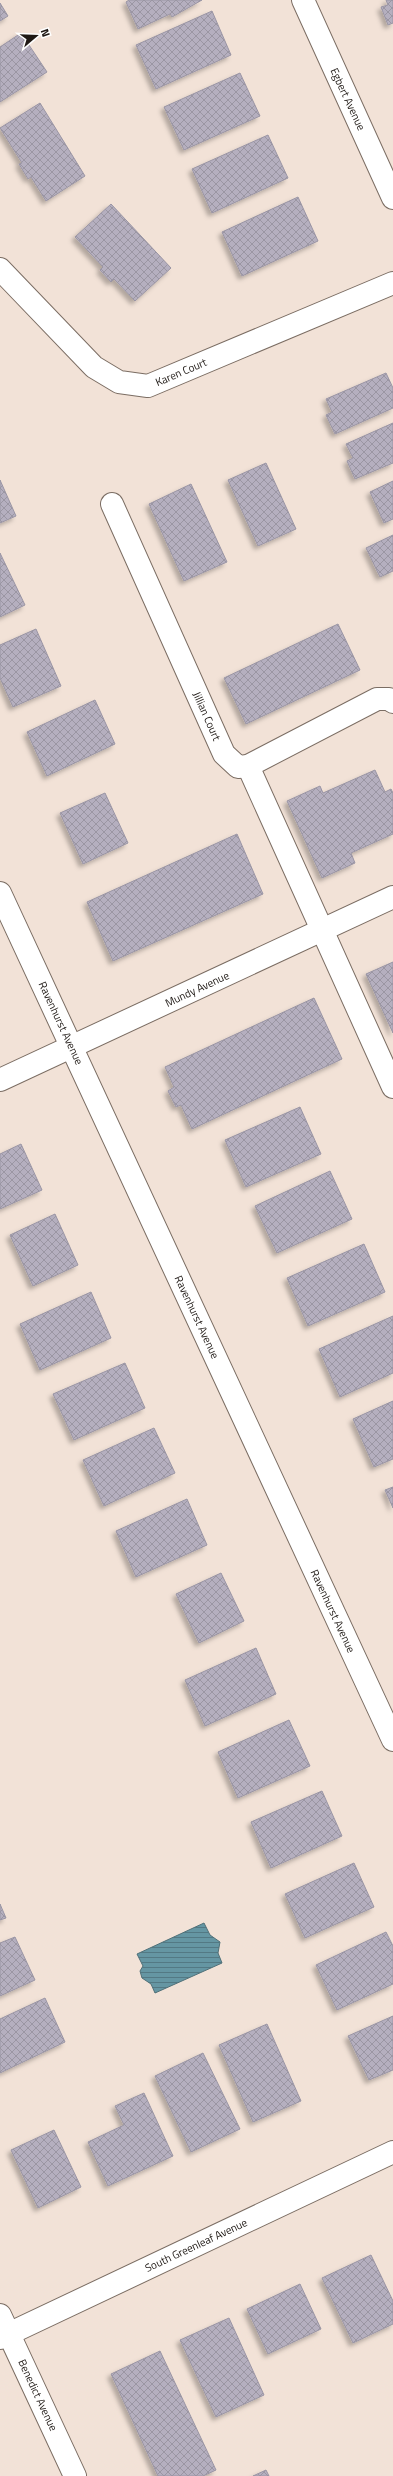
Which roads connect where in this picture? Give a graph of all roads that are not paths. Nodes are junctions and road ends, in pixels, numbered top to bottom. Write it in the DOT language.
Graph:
graph roads {
  1 [pos="303,0"];
  2 [pos="393,198"];
  3 [pos="0,269"];
  4 [pos="393,283"];
  5 [pos="112,504"];
  6 [pos="393,702"];
  7 [pos="248,766"];
  8 [pos="0,893"];
  9 [pos="393,897"];
  10 [pos="323,930"];
  11 [pos="72,1047"];
  12 [pos="0,1080"];
  13 [pos="393,1087"];
  14 [pos="393,1740"];
  15 [pos="393,2152"];
  16 [pos="3,2329"];
  17 [pos="75,2476"];
  1 -- 2 [label="street, Egbert Avenue"];
  3 -- 4 [label="street, Karen Court"];
  5 -- 7 [label="street, Jillian Court"];
  6 -- 7 [label="street"];
  7 -- 10 [label="street"];
  8 -- 11 [label="street, Ravenhurst Avenue"];
  9 -- 10 [label="street, Mundy Avenue"];
  10 -- 11 [label="street, Mundy Avenue"];
  10 -- 13 [label="street"];
  11 -- 12 [label="street, Mundy Avenue"];
  11 -- 14 [label="street, Ravenhurst Avenue"];
  15 -- 16 [label="street, South Greenleaf Avenue"];
  16 -- 17 [label="street, Benedict Avenue"];
}
